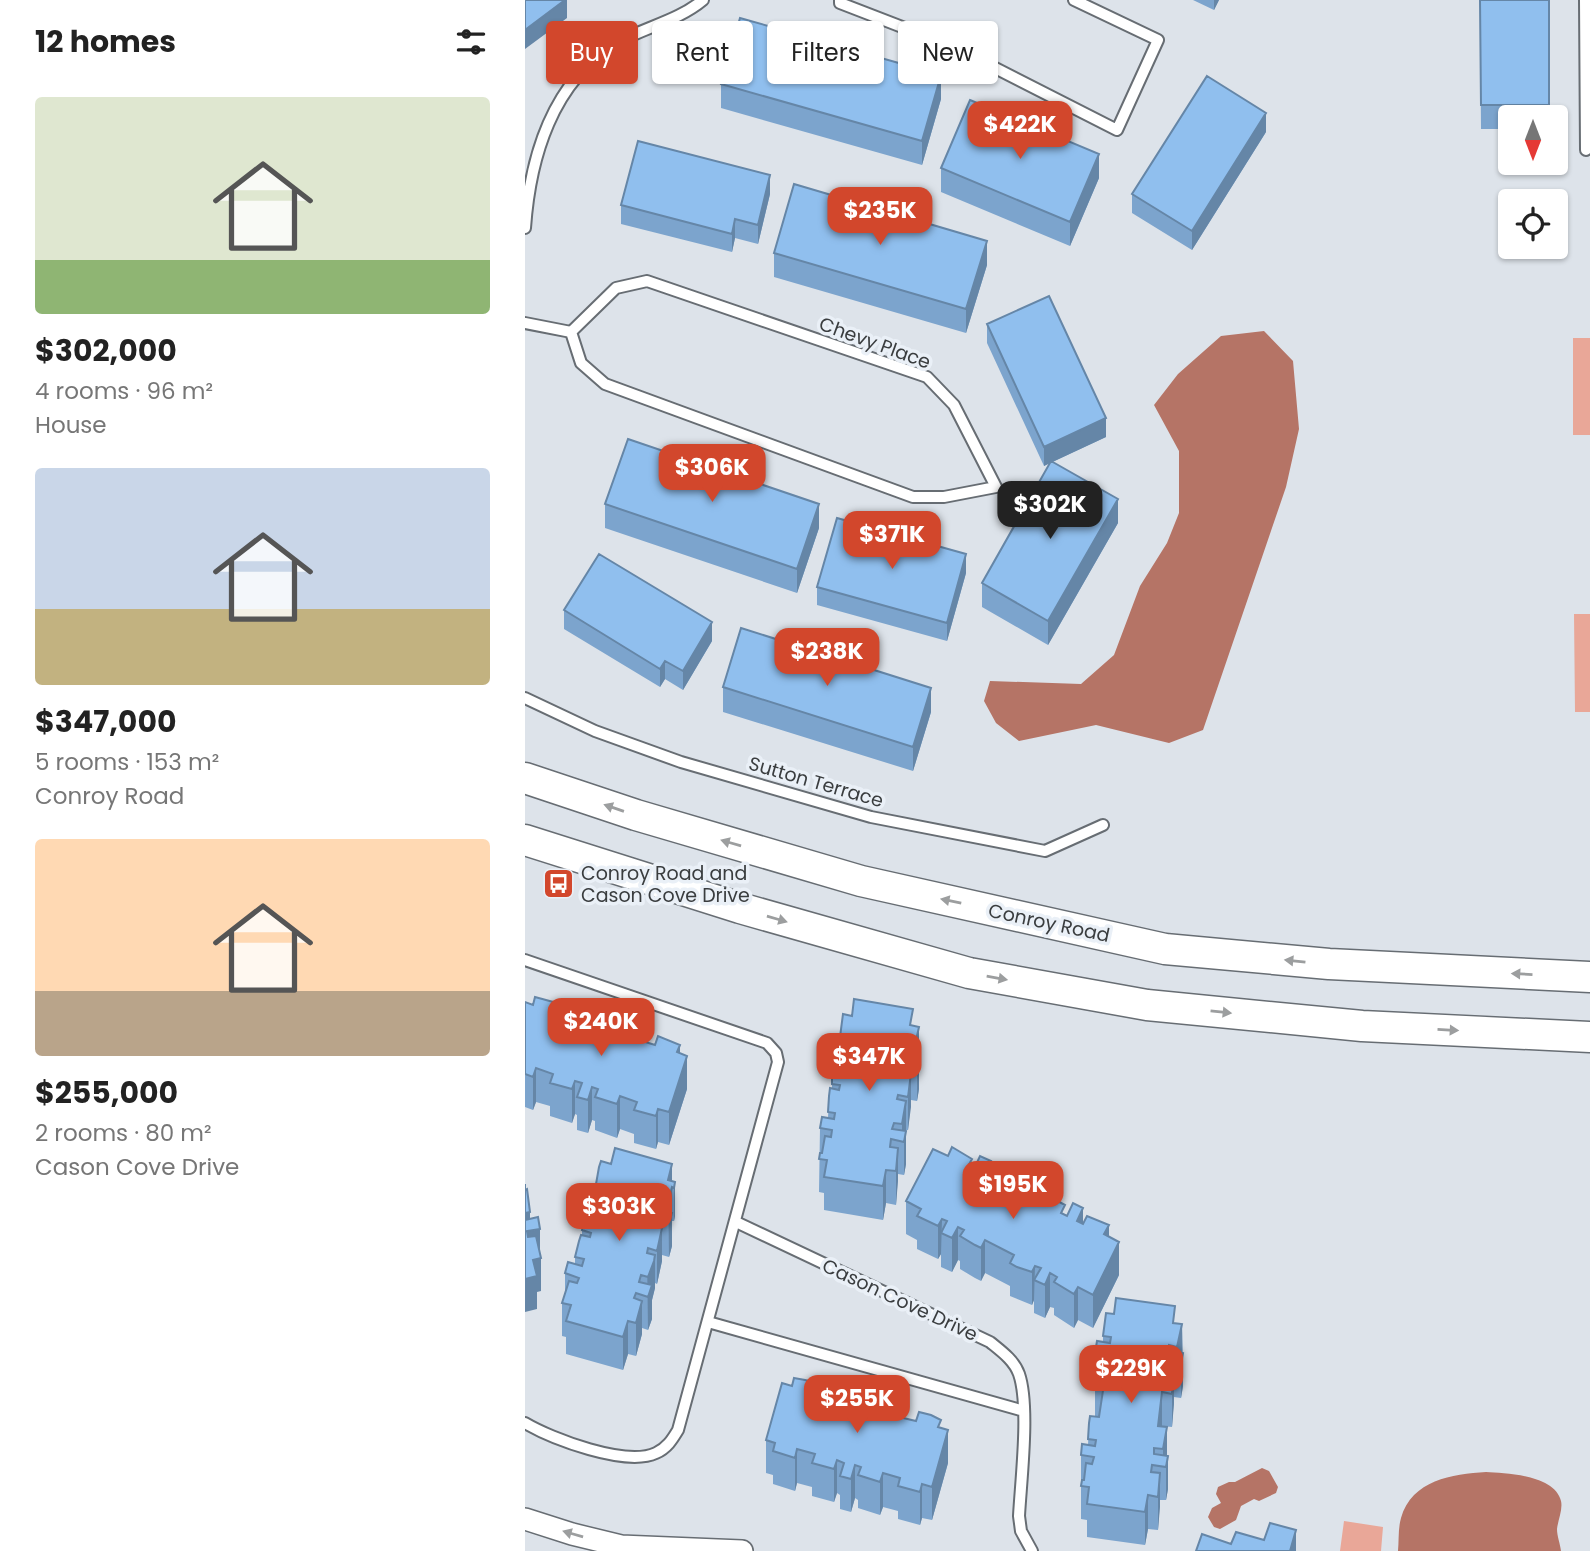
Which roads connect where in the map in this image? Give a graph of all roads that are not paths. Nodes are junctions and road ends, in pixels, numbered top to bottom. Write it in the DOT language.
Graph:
graph roads {
  1 [pos="703,0"];
  2 [pos="840,0"];
  3 [pos="1074,0"];
  4 [pos="1586,4"];
  5 [pos="1586,150"];
  6 [pos="527,181"];
  7 [pos="525,228"];
  8 [pos="525,323"];
  9 [pos="571,332"];
  10 [pos="525,698"];
  11 [pos="525,778"];
  12 [pos="1103,825"];
  13 [pos="525,840"];
  14 [pos="525,960"];
  15 [pos="1590,977"];
  16 [pos="1590,1037"];
  17 [pos="736,1222"];
  18 [pos="708,1322"];
  19 [pos="1024,1411"];
  20 [pos="525,1423"];
  21 [pos="525,1519"];
  22 [pos="621,1548"];
  23 [pos="742,1551"];
  24 [pos="1032,1551"];
  1 -- 6 [label="lane"];
  2 -- 3 [label="lane"];
  4 -- 5 [label="lane"];
  6 -- 7 [label="lane"];
  8 -- 9 [label="lane"];
  9 -- 9 [label="lane, Chevy Place"];
  10 -- 12 [label="lane, Sutton Terrace"];
  15 -- 11 [label="main road, Conroy Road, one-way"];
  13 -- 16 [label="main road, one-way"];
  14 -- 17 [label="lane"];
  17 -- 18 [label="lane"];
  17 -- 19 [label="lane, Cason Cove Drive"];
  18 -- 19 [label="lane"];
  18 -- 20 [label="lane"];
  19 -- 24 [label="lane, Cason Cove Drive"];
  22 -- 21 [label="street, one-way"];
  22 -- 23 [label="street"];
}
